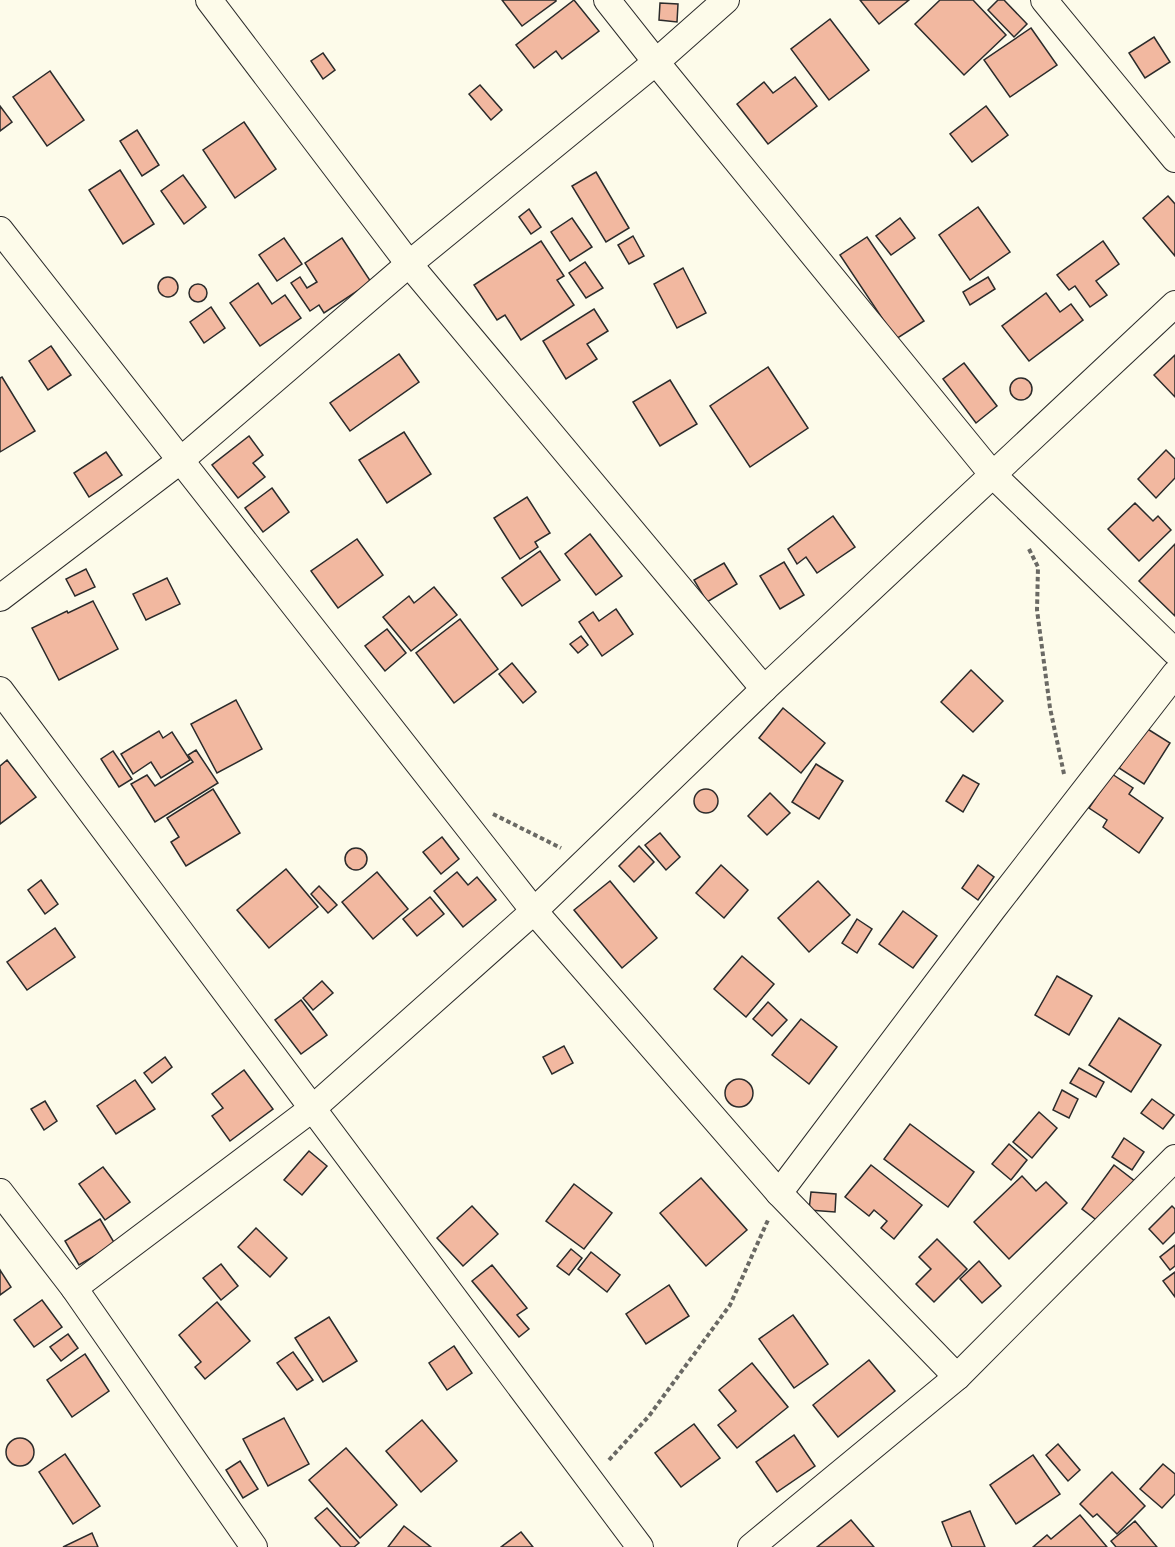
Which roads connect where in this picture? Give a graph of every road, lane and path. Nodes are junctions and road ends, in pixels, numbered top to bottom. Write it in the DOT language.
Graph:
graph roads {
  1 [pos="209,0"];
  2 [pos="608,0"];
  3 [pos="726,0"];
  4 [pos="1044,0"];
  5 [pos="656,62"];
  6 [pos="1175,159"];
  7 [pos="0,230"];
  8 [pos="409,264"];
  9 [pos="1175,304"];
  10 [pos="181,460"];
  11 [pos="993,475"];
  12 [pos="1028,547"];
  13 [pos="0,598"];
  14 [pos="1175,652"];
  15 [pos="1175,674"];
  16 [pos="764,689"];
  17 [pos="0,690"];
  18 [pos="1071,809"];
  19 [pos="492,814"];
  20 [pos="598,850"];
  21 [pos="534,911"];
  22 [pos="313,1108"];
  23 [pos="1175,1158"];
  24 [pos="0,1192"];
  25 [pos="779,1193"];
  26 [pos="74,1288"];
  27 [pos="957,1377"];
  28 [pos="590,1480"];
  29 [pos="254,1547"];
  30 [pos="640,1547"];
  31 [pos="751,1547"];
  1 -- 8 [label="street"];
  2 -- 5 [label="street"];
  3 -- 5 [label="street"];
  4 -- 6 [label="street"];
  5 -- 8 [label="street"];
  5 -- 11 [label="street"];
  7 -- 10 [label="street"];
  8 -- 10 [label="street"];
  8 -- 16 [label="street"];
  9 -- 11 [label="street"];
  10 -- 13 [label="street"];
  10 -- 21 [label="street"];
  11 -- 14 [label="street"];
  11 -- 16 [label="street"];
  12 -- 18 [label="path"];
  15 -- 18 [label="street"];
  16 -- 20 [label="street"];
  17 -- 22 [label="street"];
  18 -- 25 [label="street"];
  19 -- 20 [label="path"];
  20 -- 21 [label="street"];
  21 -- 22 [label="street"];
  21 -- 25 [label="street"];
  22 -- 26 [label="street"];
  22 -- 28 [label="street"];
  23 -- 27 [label="street"];
  24 -- 26 [label="street"];
  25 -- 27 [label="street"];
  25 -- 28 [label="path"];
  26 -- 29 [label="street"];
  27 -- 31 [label="street"];
  28 -- 30 [label="street"];
}
